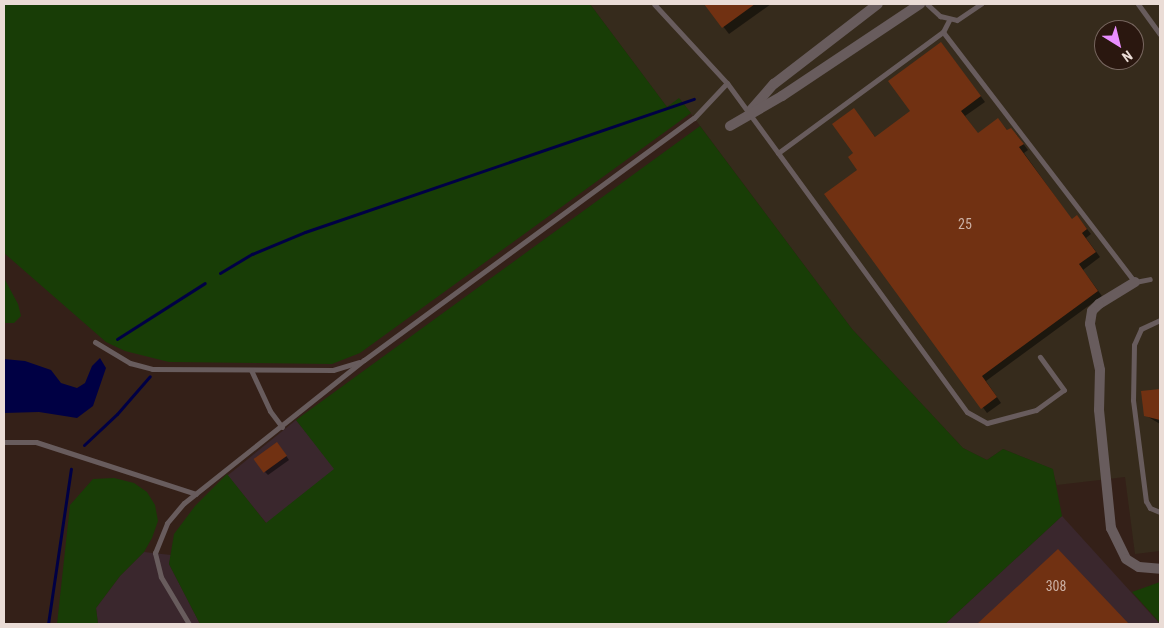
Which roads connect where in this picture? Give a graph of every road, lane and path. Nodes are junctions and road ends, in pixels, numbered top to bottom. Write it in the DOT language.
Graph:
graph roads {
  1 [pos="654,4"];
  2 [pos="878,4"];
  3 [pos="920,4"];
  4 [pos="927,4"];
  5 [pos="981,4"];
  6 [pos="1138,4"];
  7 [pos="949,20"];
  8 [pos="943,32"];
  9 [pos="1160,34"];
  10 [pos="727,83"];
  11 [pos="749,113"];
  12 [pos="730,126"];
  13 [pos="778,153"];
  14 [pos="1150,279"];
  15 [pos="1135,282"];
  16 [pos="1160,320"];
  17 [pos="95,342"];
  18 [pos="1040,357"];
  19 [pos="364,360"];
  20 [pos="251,370"];
  21 [pos="282,427"];
  22 [pos="4,442"];
  23 [pos="196,494"];
  24 [pos="1160,512"];
  25 [pos="1160,569"];
  26 [pos="189,624"];
  1 -- 10 [label="lane"];
  2 -- 11 [label="street"];
  3 -- 11 [label="street"];
  4 -- 7 [label="lane"];
  5 -- 7 [label="lane"];
  6 -- 9 [label="lane"];
  7 -- 8 [label="lane"];
  8 -- 13 [label="lane"];
  8 -- 15 [label="lane"];
  10 -- 11 [label="lane"];
  10 -- 19 [label="lane"];
  11 -- 12 [label="street"];
  11 -- 13 [label="lane"];
  13 -- 18 [label="lane"];
  14 -- 15 [label="lane"];
  15 -- 25 [label="street"];
  16 -- 24 [label="lane"];
  17 -- 20 [label="lane"];
  19 -- 20 [label="lane"];
  19 -- 21 [label="lane"];
  20 -- 21 [label="lane"];
  21 -- 23 [label="lane"];
  22 -- 23 [label="lane"];
  23 -- 26 [label="lane"];
}
